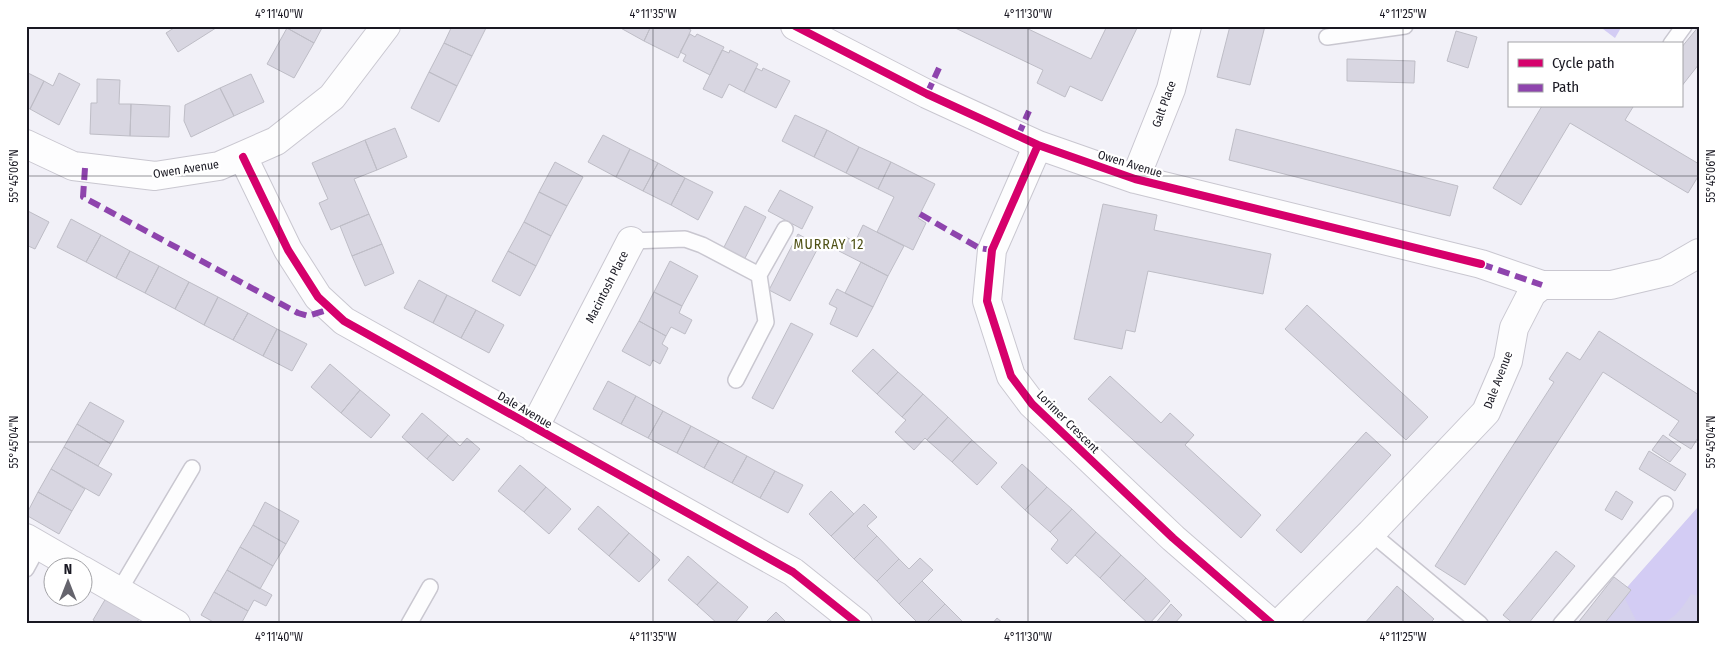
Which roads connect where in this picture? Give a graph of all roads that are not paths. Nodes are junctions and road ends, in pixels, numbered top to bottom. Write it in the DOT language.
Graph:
graph roads {
  1 [pos="386,26"];
  2 [pos="794,26"];
  3 [pos="1187,26"];
  4 [pos="1405,26"];
  5 [pos="1684,26"];
  6 [pos="1327,37"];
  7 [pos="1672,42"];
  8 [pos="26,144"];
  9 [pos="1038,145"];
  10 [pos="243,157"];
  11 [pos="1134,179"];
  12 [pos="785,229"];
  13 [pos="631,241"];
  14 [pos="1699,253"];
  15 [pos="759,275"];
  16 [pos="1542,285"];
  17 [pos="736,380"];
  18 [pos="534,428"];
  19 [pos="192,468"];
  20 [pos="1664,504"];
  21 [pos="1371,533"];
  22 [pos="32,542"];
  23 [pos="60,558"];
  24 [pos="26,569"];
  25 [pos="92,576"];
  26 [pos="430,587"];
  27 [pos="119,591"];
  28 [pos="176,624"];
  29 [pos="409,624"];
  30 [pos="858,624"];
  31 [pos="1272,624"];
  32 [pos="1279,624"];
  33 [pos="1480,624"];
  34 [pos="1560,624"];
  1 -- 10 [label="street, Owen Avenue"];
  2 -- 9 [label="street, Owen Avenue"];
  3 -- 11 [label="street, Galt Place"];
  4 -- 6 [label="lane"];
  5 -- 7 [label="lane"];
  8 -- 10 [label="street, Owen Avenue"];
  9 -- 11 [label="street, Owen Avenue"];
  9 -- 31 [label="street, Lorimer Crescent"];
  10 -- 18 [label="street, Dale Avenue"];
  11 -- 16 [label="street, Owen Avenue"];
  12 -- 15 [label="lane"];
  13 -- 15 [label="lane, Macintosh Place"];
  13 -- 18 [label="street, Macintosh Place"];
  14 -- 16 [label="street"];
  15 -- 17 [label="lane"];
  16 -- 21 [label="street, Dale Avenue"];
  18 -- 30 [label="street, Dale Avenue"];
  19 -- 27 [label="lane"];
  20 -- 34 [label="lane"];
  21 -- 32 [label="street, Dale Avenue"];
  21 -- 33 [label="lane"];
  22 -- 23 [label="street"];
  22 -- 24 [label="lane"];
  25 -- 27 [label="street"];
  26 -- 29 [label="lane"];
  27 -- 28 [label="street"];
}
